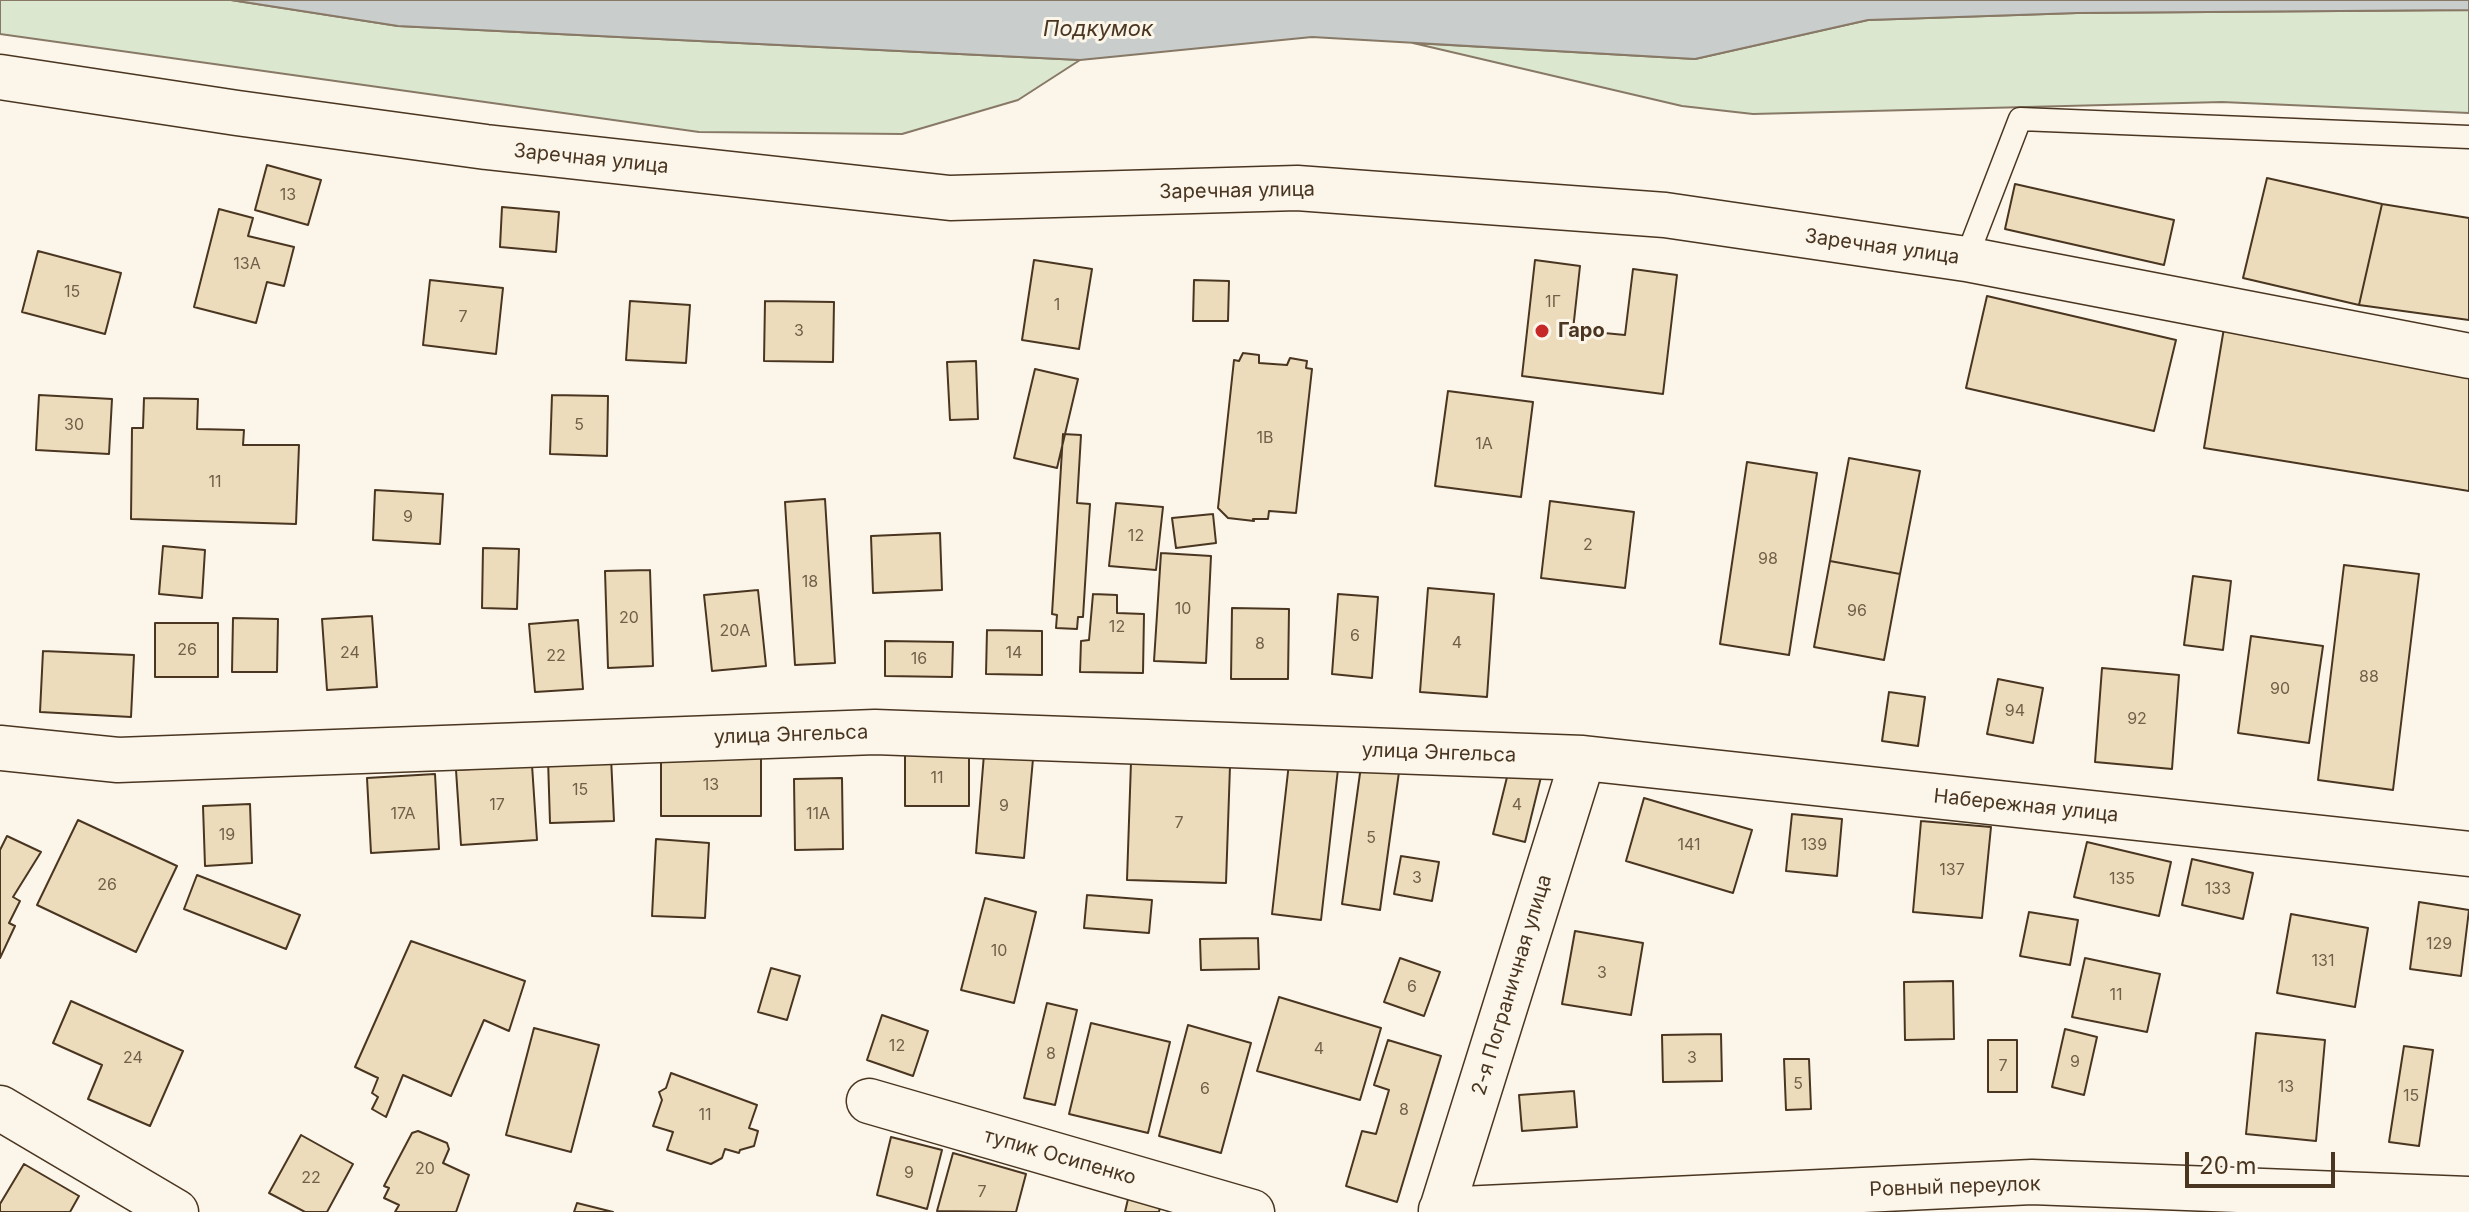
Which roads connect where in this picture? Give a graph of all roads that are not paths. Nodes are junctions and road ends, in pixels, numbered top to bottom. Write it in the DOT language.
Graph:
graph roads {
  1 [pos="0,77"];
  2 [pos="2469,137"];
  3 [pos="1966,259"];
  4 [pos="2469,356"];
  5 [pos="0,748"];
  6 [pos="1583,758"];
  7 [pos="2469,854"];
  8 [pos="869,1101"];
  9 [pos="0,1108"];
  10 [pos="2469,1199"];
  11 [pos="1441,1211"];
  12 [pos="176,1212"];
  13 [pos="1252,1212"];
  1 -- 3 [label="street, Заречная улица"];
  2 -- 3 [label="lane"];
  3 -- 4 [label="street, Заречная улица"];
  5 -- 6 [label="street, улица Энгельса"];
  6 -- 7 [label="street, Набережная улица"];
  6 -- 11 [label="street, 2-я Пограничная улица"];
  8 -- 13 [label="street, тупик Осипенко"];
  9 -- 12 [label="street"];
  10 -- 11 [label="street, Ровный переулок"];
}
